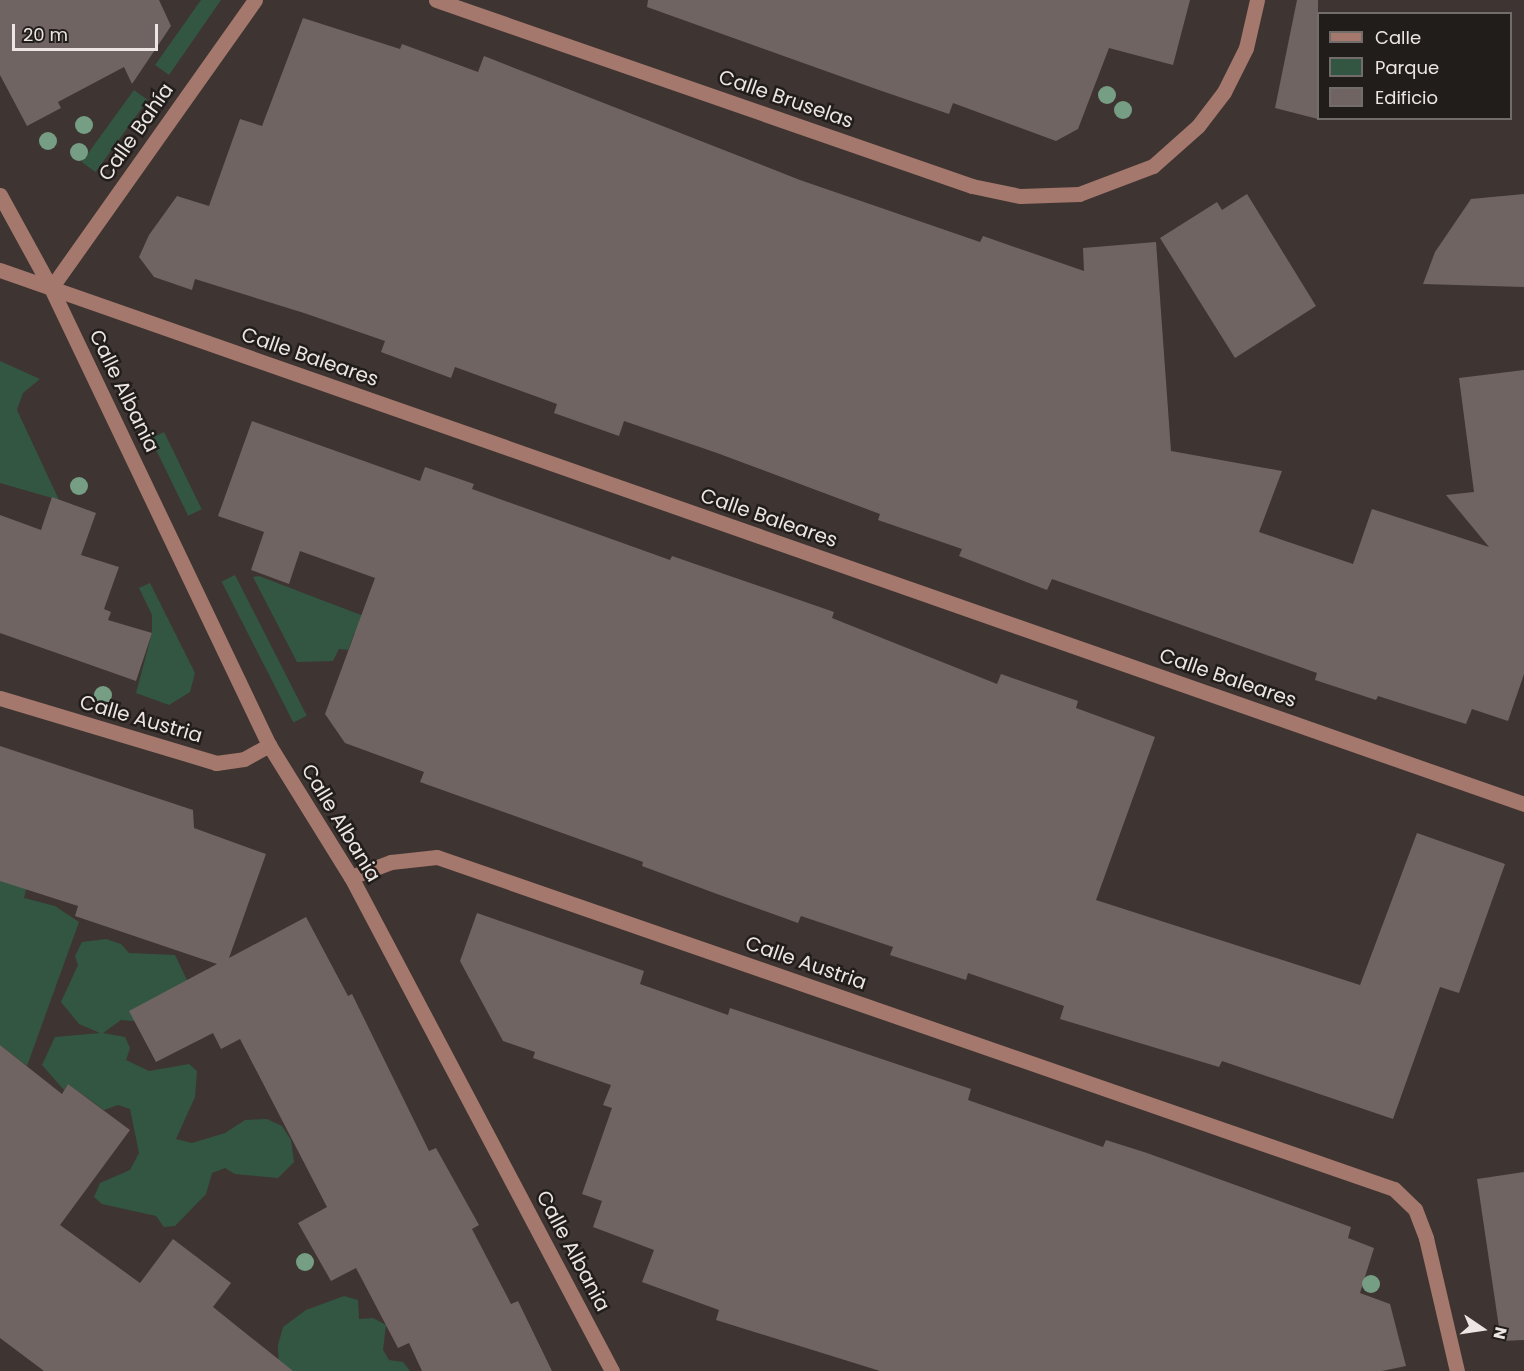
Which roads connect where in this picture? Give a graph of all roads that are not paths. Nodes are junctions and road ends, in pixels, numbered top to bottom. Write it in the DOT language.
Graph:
graph roads {
  1 [pos="255,0"];
  2 [pos="436,0"];
  3 [pos="1257,0"];
  4 [pos="0,195"];
  5 [pos="0,270"];
  6 [pos="51,288"];
  7 [pos="0,698"];
  8 [pos="269,745"];
  9 [pos="1524,804"];
  10 [pos="351,877"];
  11 [pos="612,1371"];
  12 [pos="1457,1371"];
  1 -- 6 [label="street, Calle Bahía"];
  2 -- 3 [label="street, Calle Bruselas"];
  4 -- 6 [label="street, Calle Albania"];
  5 -- 6 [label="street, Calle Baleares"];
  6 -- 8 [label="street, Calle Albania"];
  6 -- 9 [label="street, Calle Baleares"];
  7 -- 8 [label="street, Calle Austria"];
  8 -- 10 [label="street, Calle Albania"];
  10 -- 11 [label="street, Calle Albania"];
  10 -- 12 [label="street, Calle Austria"];
}
